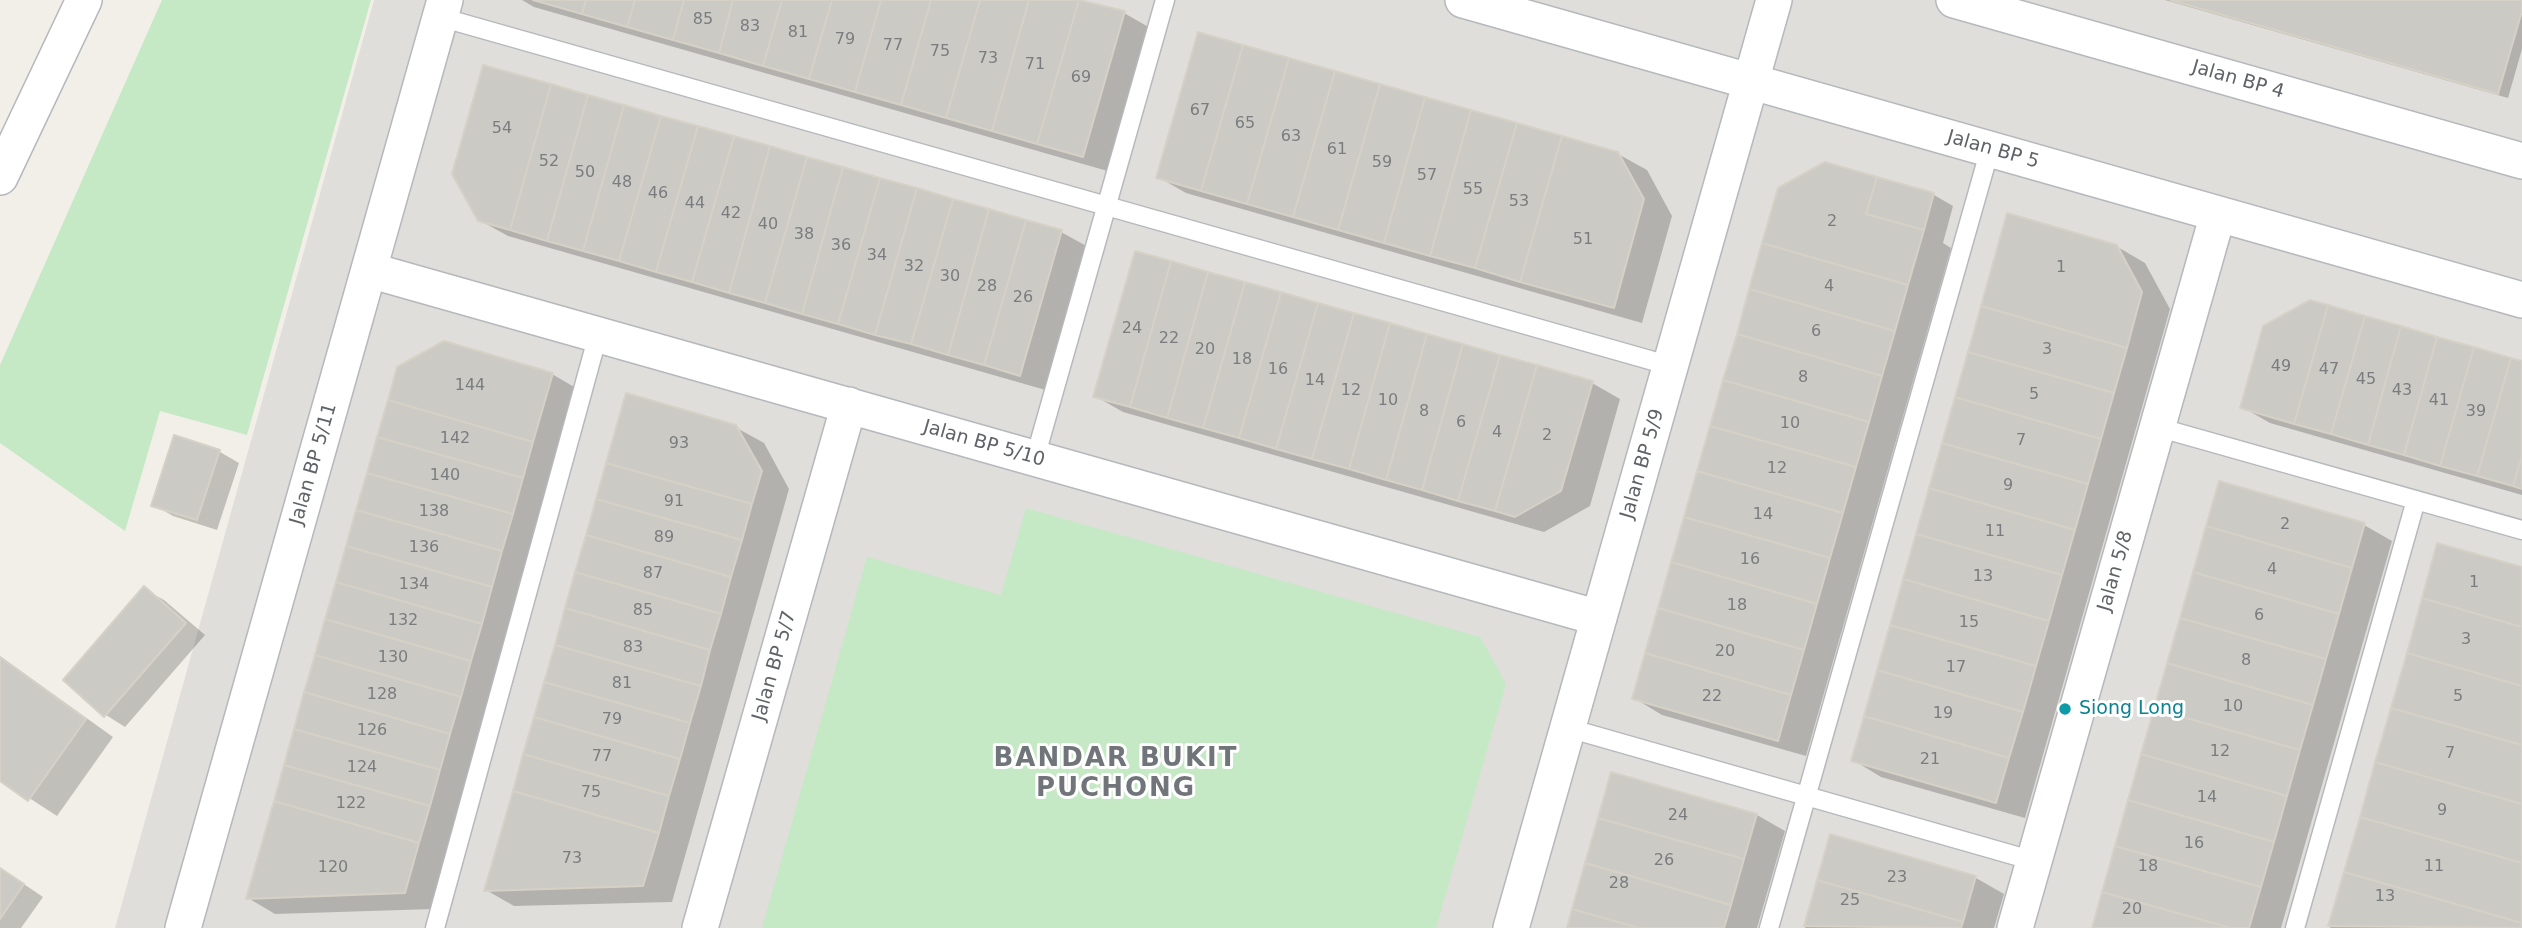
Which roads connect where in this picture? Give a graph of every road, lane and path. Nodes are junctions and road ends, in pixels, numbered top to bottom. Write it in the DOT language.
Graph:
graph roads {
  1 [pos="84,0"];
  2 [pos="1165,0"];
  3 [pos="1463,0"];
  4 [pos="1774,0"];
  5 [pos="1954,0"];
  6 [pos="443,9"];
  7 [pos="1751,82"];
  8 [pos="1990,149"];
  9 [pos="2522,161"];
  10 [pos="0,177"];
  11 [pos="1106,206"];
  12 [pos="2218,214"];
  13 [pos="369,270"];
  14 [pos="2522,300"];
  15 [pos="598,335"];
  16 [pos="1671,366"];
  17 [pos="849,405"];
  18 [pos="2157,428"];
  19 [pos="1035,458"];
  20 [pos="2416,500"];
  21 [pos="2522,530"];
  22 [pos="1599,618"];
  23 [pos="1568,728"];
  24 [pos="1807,796"];
  25 [pos="2034,861"];
  26 [pos="183,928"];
  27 [pos="435,928"];
  28 [pos="700,928"];
  29 [pos="1511,928"];
  30 [pos="1769,928"];
  31 [pos="2015,928"];
  32 [pos="2295,928"];
  1 -- 10 [label="street"];
  2 -- 11 [label="lane"];
  3 -- 7 [label="street, Jalan BP 5"];
  4 -- 7 [label="street, Jalan BP 5/9"];
  5 -- 9 [label="street, Jalan BP 4"];
  6 -- 11 [label="lane"];
  6 -- 13 [label="street, Jalan BP 5/11"];
  7 -- 8 [label="street, Jalan BP 5"];
  7 -- 16 [label="street, Jalan BP 5/9"];
  8 -- 12 [label="street, Jalan BP 5"];
  8 -- 24 [label="lane"];
  11 -- 16 [label="lane"];
  11 -- 19 [label="lane"];
  12 -- 14 [label="street, Jalan BP 5"];
  12 -- 18 [label="street, Jalan 5/8"];
  13 -- 15 [label="street, Jalan BP 5/10"];
  13 -- 26 [label="street, Jalan BP 5/11"];
  15 -- 17 [label="street, Jalan BP 5/10"];
  15 -- 27 [label="lane"];
  16 -- 22 [label="street, Jalan BP 5/9"];
  17 -- 19 [label="street, Jalan BP 5/10"];
  17 -- 28 [label="street, Jalan BP 5/7"];
  18 -- 20 [label="lane"];
  18 -- 25 [label="street, Jalan 5/8"];
  19 -- 22 [label="street, Jalan BP 5/10"];
  20 -- 21 [label="lane"];
  20 -- 32 [label="lane"];
  22 -- 23 [label="street, Jalan BP 5/9"];
  23 -- 24 [label="lane"];
  23 -- 29 [label="street, Jalan BP 5/9"];
  24 -- 25 [label="lane"];
  24 -- 30 [label="lane"];
  25 -- 31 [label="street, Jalan 5/8"];
}
